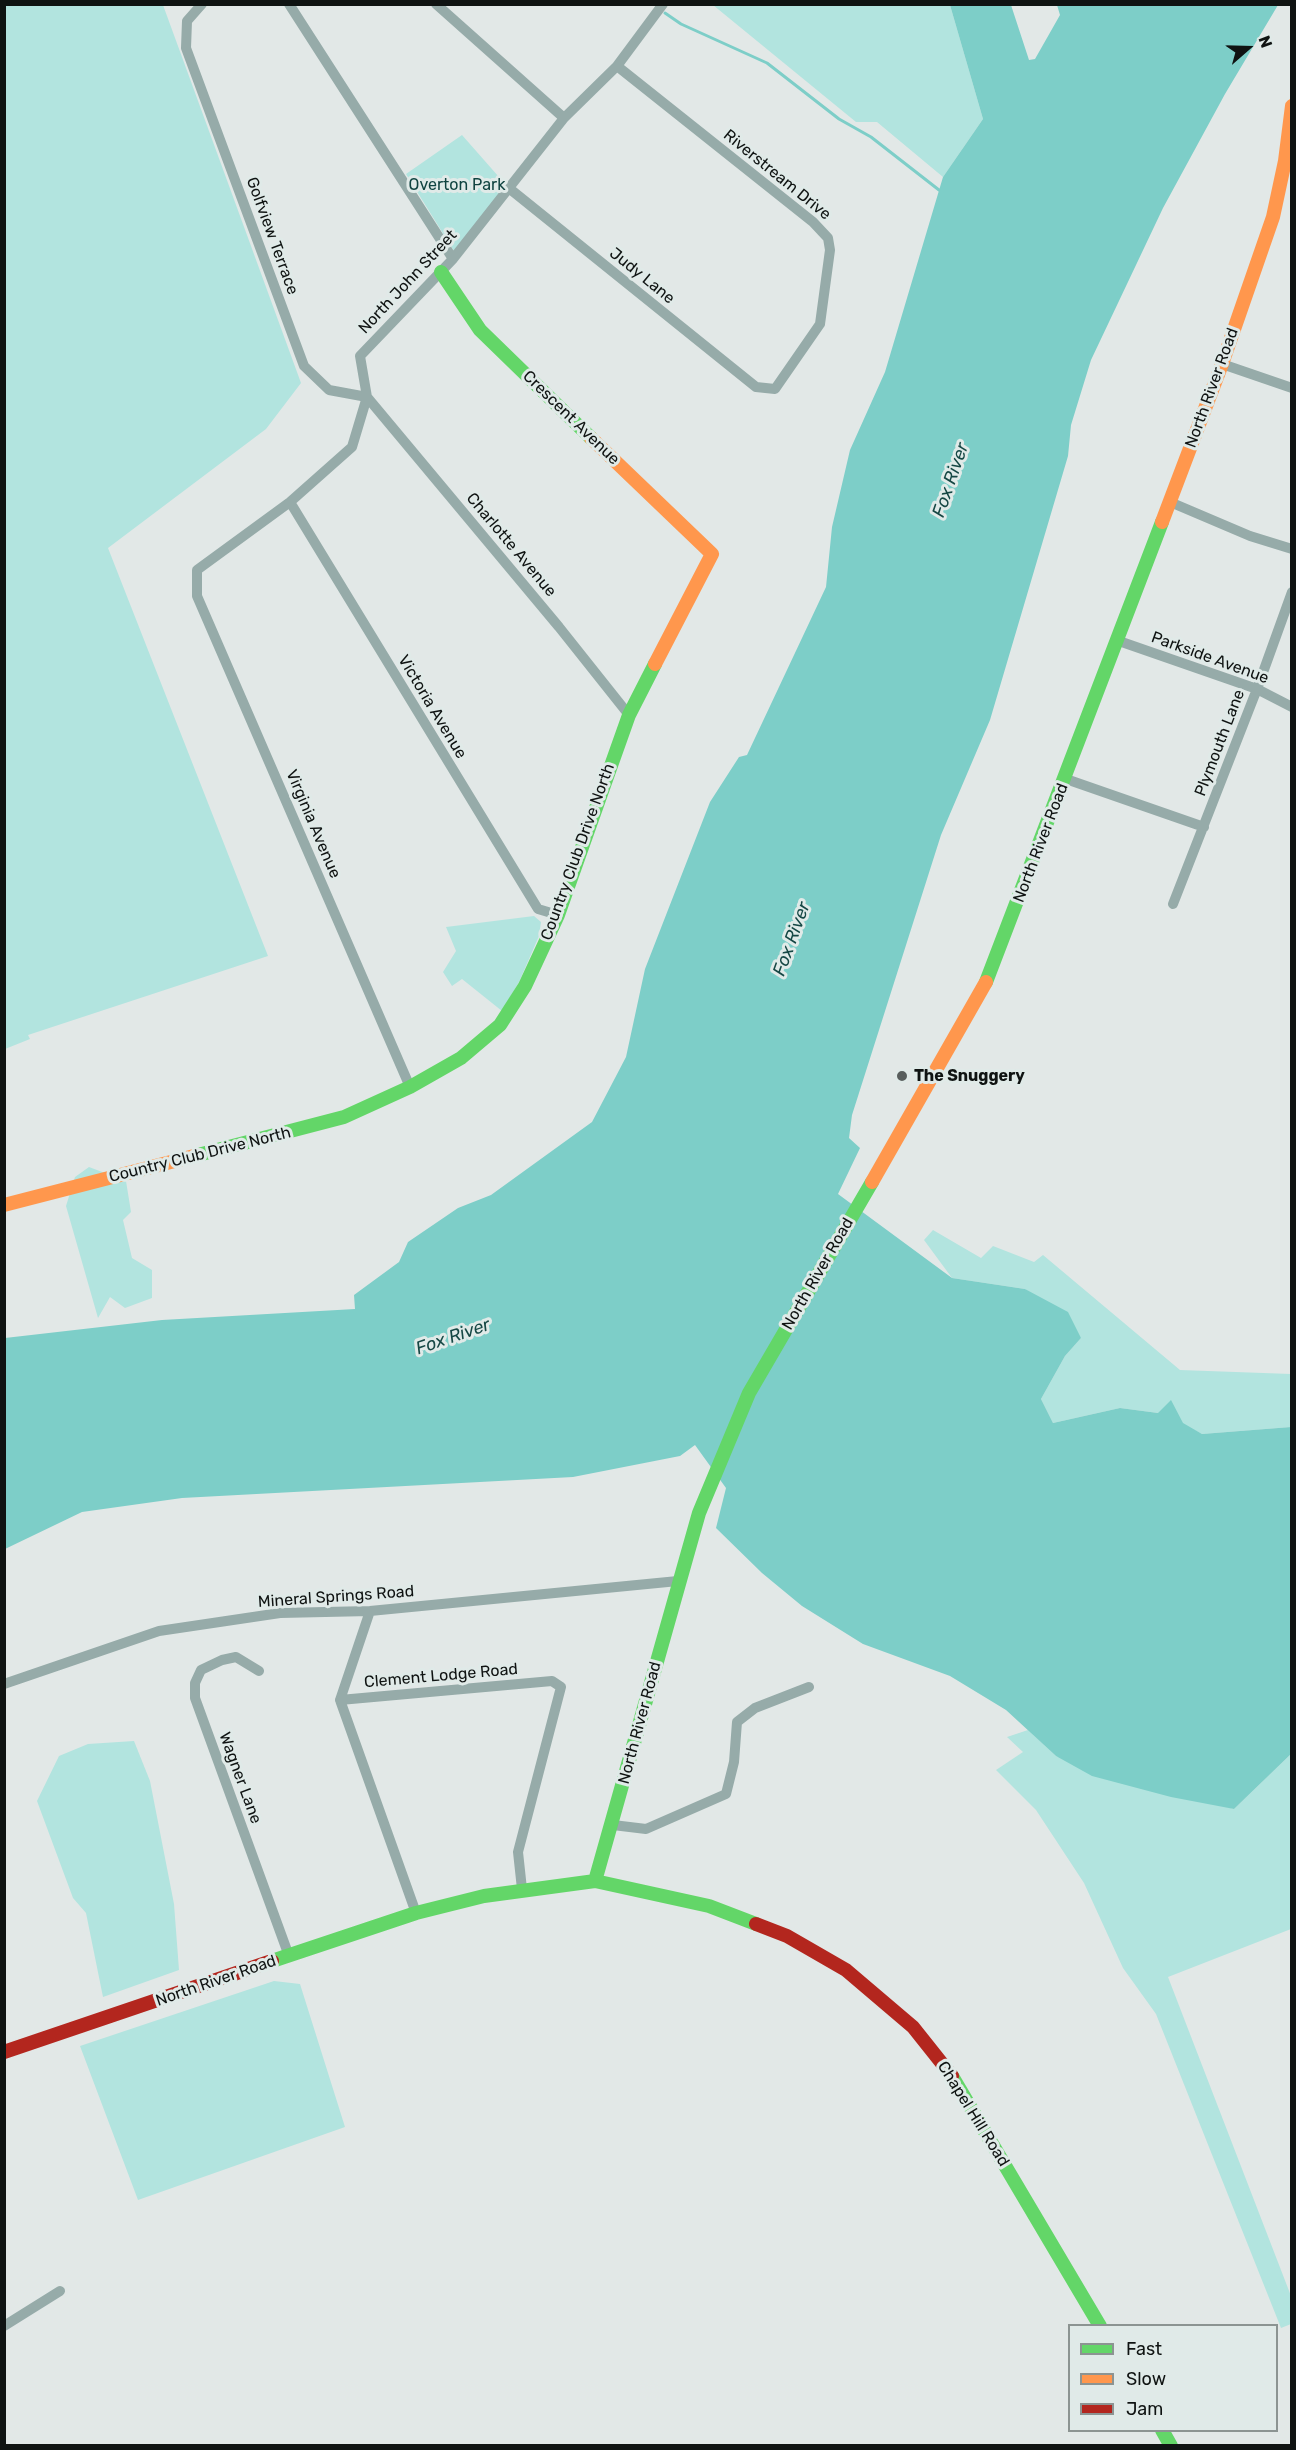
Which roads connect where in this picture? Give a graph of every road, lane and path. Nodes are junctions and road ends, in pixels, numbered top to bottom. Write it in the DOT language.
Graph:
graph roads {
  1 [pos="202,4"];
  2 [pos="289,4"];
  3 [pos="436,4"];
  4 [pos="663,4"];
  5 [pos="617,66"];
  6 [pos="1292,106"];
  7 [pos="564,118"];
  8 [pos="510,189"];
  9 [pos="453,259"];
  10 [pos="441,272"];
  11 [pos="1222,364"];
  12 [pos="756,387"];
  13 [pos="1292,388"];
  14 [pos="367,397"];
  15 [pos="290,502"];
  16 [pos="1170,502"];
  17 [pos="1292,549"];
  18 [pos="712,554"];
  19 [pos="198,570"];
  20 [pos="1292,592"];
  21 [pos="1116,640"];
  22 [pos="1257,689"];
  23 [pos="1292,707"];
  24 [pos="628,715"];
  25 [pos="1066,779"];
  26 [pos="1204,827"];
  27 [pos="1173,904"];
  28 [pos="558,915"];
  29 [pos="410,1087"];
  30 [pos="4,1205"];
  31 [pos="678,1581"];
  32 [pos="370,1611"];
  33 [pos="259,1671"];
  34 [pos="4,1684"];
  35 [pos="809,1687"];
  36 [pos="340,1700"];
  37 [pos="613,1825"];
  38 [pos="595,1881"];
  39 [pos="522,1888"];
  40 [pos="416,1913"];
  41 [pos="289,1956"];
  42 [pos="4,2052"];
  43 [pos="60,2291"];
  44 [pos="1099,2324"];
  45 [pos="4,2326"];
  46 [pos="1163,2432"];
  47 [pos="1171,2445"];
  1 -- 14 [label="street, Golfview Terrace"];
  2 -- 9 [label="street"];
  3 -- 7 [label="street"];
  4 -- 5 [label="street, North John Street"];
  5 -- 7 [label="street, North John Street"];
  5 -- 12 [label="street, Riverstream Drive"];
  6 -- 11 [label="street, North River Road"];
  7 -- 8 [label="street, North John Street"];
  8 -- 9 [label="street, North John Street"];
  8 -- 12 [label="street, Judy Lane"];
  9 -- 10 [label="street, North John Street"];
  10 -- 14 [label="street, North John Street"];
  10 -- 18 [label="street, Crescent Avenue"];
  11 -- 13 [label="street"];
  11 -- 16 [label="street, North River Road"];
  14 -- 15 [label="street, North John Street"];
  14 -- 24 [label="street, Charlotte Avenue"];
  15 -- 19 [label="street, North John Street"];
  15 -- 28 [label="street, Victoria Avenue"];
  16 -- 17 [label="street"];
  16 -- 21 [label="street, North River Road"];
  18 -- 24 [label="street, Country Club Drive North"];
  19 -- 29 [label="street, Virginia Avenue"];
  20 -- 22 [label="street, Plymouth Lane"];
  21 -- 22 [label="street, Parkside Avenue"];
  21 -- 25 [label="street, North River Road"];
  22 -- 23 [label="street, Parkside Avenue"];
  22 -- 26 [label="street, Plymouth Lane"];
  24 -- 28 [label="street, Country Club Drive North"];
  25 -- 26 [label="street"];
  25 -- 31 [label="street, North River Road"];
  26 -- 27 [label="street, Plymouth Lane"];
  28 -- 29 [label="street, Country Club Drive North"];
  29 -- 30 [label="street, Country Club Drive North"];
  31 -- 32 [label="street, Mineral Springs Road"];
  31 -- 37 [label="street, North River Road"];
  32 -- 34 [label="street, Mineral Springs Road"];
  32 -- 36 [label="street"];
  33 -- 41 [label="street, Wagner Lane"];
  35 -- 37 [label="street"];
  36 -- 39 [label="street, Clement Lodge Road"];
  36 -- 40 [label="street"];
  37 -- 38 [label="street, North River Road"];
  38 -- 39 [label="street, North River Road"];
  38 -- 44 [label="street, Chapel Hill Road"];
  39 -- 40 [label="street, North River Road"];
  40 -- 41 [label="street, North River Road"];
  41 -- 42 [label="street, North River Road"];
  43 -- 45 [label="street"];
  46 -- 47 [label="street"];
}
